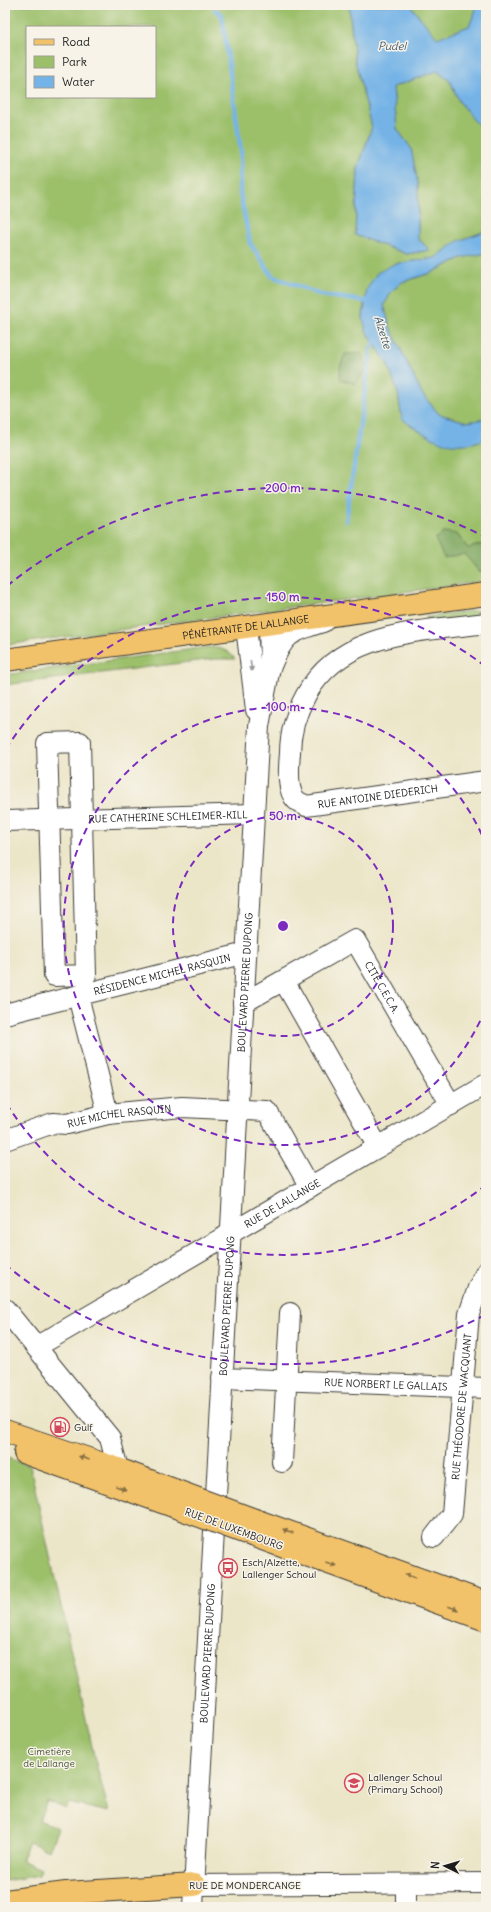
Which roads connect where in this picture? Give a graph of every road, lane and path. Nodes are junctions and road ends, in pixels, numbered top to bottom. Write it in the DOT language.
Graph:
graph roads {
  1 [pos="486,594"];
  2 [pos="363,611"];
  3 [pos="486,623"];
  4 [pos="269,624"];
  5 [pos="246,627"];
  6 [pos="5,660"];
  7 [pos="270,668"];
  8 [pos="259,726"];
  9 [pos="486,781"];
  10 [pos="254,814"];
  11 [pos="82,818"];
  12 [pos="50,819"];
  13 [pos="5,821"];
  14 [pos="246,953"];
  15 [pos="284,981"];
  16 [pos="78,996"];
  17 [pos="243,1003"];
  18 [pos="5,1014"];
  19 [pos="486,1084"];
  20 [pos="450,1105"];
  21 [pos="237,1109"];
  22 [pos="108,1114"];
  23 [pos="5,1140"];
  24 [pos="378,1147"];
  25 [pos="310,1187"];
  26 [pos="231,1233"];
  27 [pos="486,1272"];
  28 [pos="5,1309"];
  29 [pos="290,1313"];
  30 [pos="36,1347"];
  31 [pos="222,1378"];
  32 [pos="286,1381"];
  33 [pos="463,1387"];
  34 [pos="486,1388"];
  35 [pos="5,1431"];
  36 [pos="5,1446"];
  37 [pos="282,1462"];
  38 [pos="118,1469"];
  39 [pos="90,1476"];
  40 [pos="173,1498"];
  41 [pos="255,1528"];
  42 [pos="434,1537"];
  43 [pos="486,1603"];
  44 [pos="486,1620"];
  45 [pos="486,1883"];
  46 [pos="406,1884"];
  47 [pos="194,1885"];
  48 [pos="5,1901"];
  49 [pos="193,1907"];
  50 [pos="406,1907"];
  1 -- 2 [label="main road, PÉNÉTRANTE DE LALLANGE"];
  2 -- 4 [label="main road, PÉNÉTRANTE DE LALLANGE"];
  2 -- 7 [label="street, BOULEVARD PIERRE DUPONG"];
  3 -- 9 [label="street, RUE ANTOINE DIEDERICH"];
  4 -- 5 [label="main road, PÉNÉTRANTE DE LALLANGE"];
  4 -- 7 [label="street, BOULEVARD PIERRE DUPONG"];
  5 -- 6 [label="main road, PÉNÉTRANTE DE LALLANGE"];
  5 -- 8 [label="street, BOULEVARD PIERRE DUPONG, one-way"];
  7 -- 8 [label="street, BOULEVARD PIERRE DUPONG"];
  8 -- 10 [label="street, BOULEVARD PIERRE DUPONG"];
  10 -- 11 [label="street, RUE CATHERINE SCHLEIMER-KILL"];
  10 -- 14 [label="street, BOULEVARD PIERRE DUPONG"];
  11 -- 12 [label="street, RUE CATHERINE SCHLEIMER-KILL"];
  11 -- 12 [label="street, RUE CATHERINE SCHLEIMER-KILL"];
  11 -- 12 [label="street, RUE CATHERINE SCHLEIMER-KILL"];
  12 -- 13 [label="street"];
  14 -- 16 [label="street, RÉSIDENCE MICHEL RASQUIN"];
  14 -- 17 [label="street, BOULEVARD PIERRE DUPONG"];
  15 -- 17 [label="street, CITÉ C.E.C.A."];
  15 -- 20 [label="street, CITÉ C.E.C.A."];
  15 -- 24 [label="street"];
  16 -- 18 [label="street, RÉSIDENCE MICHEL RASQUIN"];
  16 -- 22 [label="street"];
  17 -- 21 [label="street, BOULEVARD PIERRE DUPONG"];
  19 -- 20 [label="street, RUE DE LALLANGE"];
  20 -- 24 [label="street, RUE DE LALLANGE"];
  21 -- 22 [label="street, RUE MICHEL RASQUIN"];
  21 -- 25 [label="street, RUE MICHEL RASQUIN"];
  21 -- 26 [label="street, BOULEVARD PIERRE DUPONG"];
  22 -- 23 [label="street, RUE MICHEL RASQUIN"];
  24 -- 25 [label="street, RUE DE LALLANGE"];
  25 -- 26 [label="street, RUE DE LALLANGE"];
  26 -- 30 [label="street, RUE DE LALLANGE"];
  26 -- 31 [label="street, BOULEVARD PIERRE DUPONG"];
  27 -- 33 [label="street, RUE THÉODORE DE WACQUANT"];
  28 -- 30 [label="street"];
  29 -- 32 [label="street"];
  30 -- 38 [label="street"];
  31 -- 32 [label="street, RUE NORBERT LE GALLAIS"];
  31 -- 47 [label="street, BOULEVARD PIERRE DUPONG"];
  32 -- 33 [label="street, RUE NORBERT LE GALLAIS"];
  32 -- 37 [label="street"];
  33 -- 34 [label="street, RUE NORBERT LE GALLAIS"];
  33 -- 42 [label="street, RUE THÉODORE DE WACQUANT"];
  38 -- 35 [label="main road, RUE DE LUXEMBOURG, one-way"];
  36 -- 39 [label="main road, RUE DE LUXEMBOURG"];
  38 -- 39 [label="main road"];
  38 -- 40 [label="main road, RUE DE LUXEMBOURG"];
  39 -- 40 [label="main road, RUE DE LUXEMBOURG, one-way"];
  40 -- 41 [label="main road, RUE DE LUXEMBOURG, bridge"];
  43 -- 41 [label="main road, RUE DE LUXEMBOURG, one-way"];
  41 -- 44 [label="main road, RUE DE LUXEMBOURG, one-way"];
  45 -- 46 [label="street, RUE DE MONDERCANGE"];
  46 -- 47 [label="street, RUE DE MONDERCANGE"];
  46 -- 50 [label="street"];
  47 -- 48 [label="main road, RUE DE MONDERCANGE"];
  47 -- 49 [label="street, BOULEVARD PIERRE DUPONG"];
}
